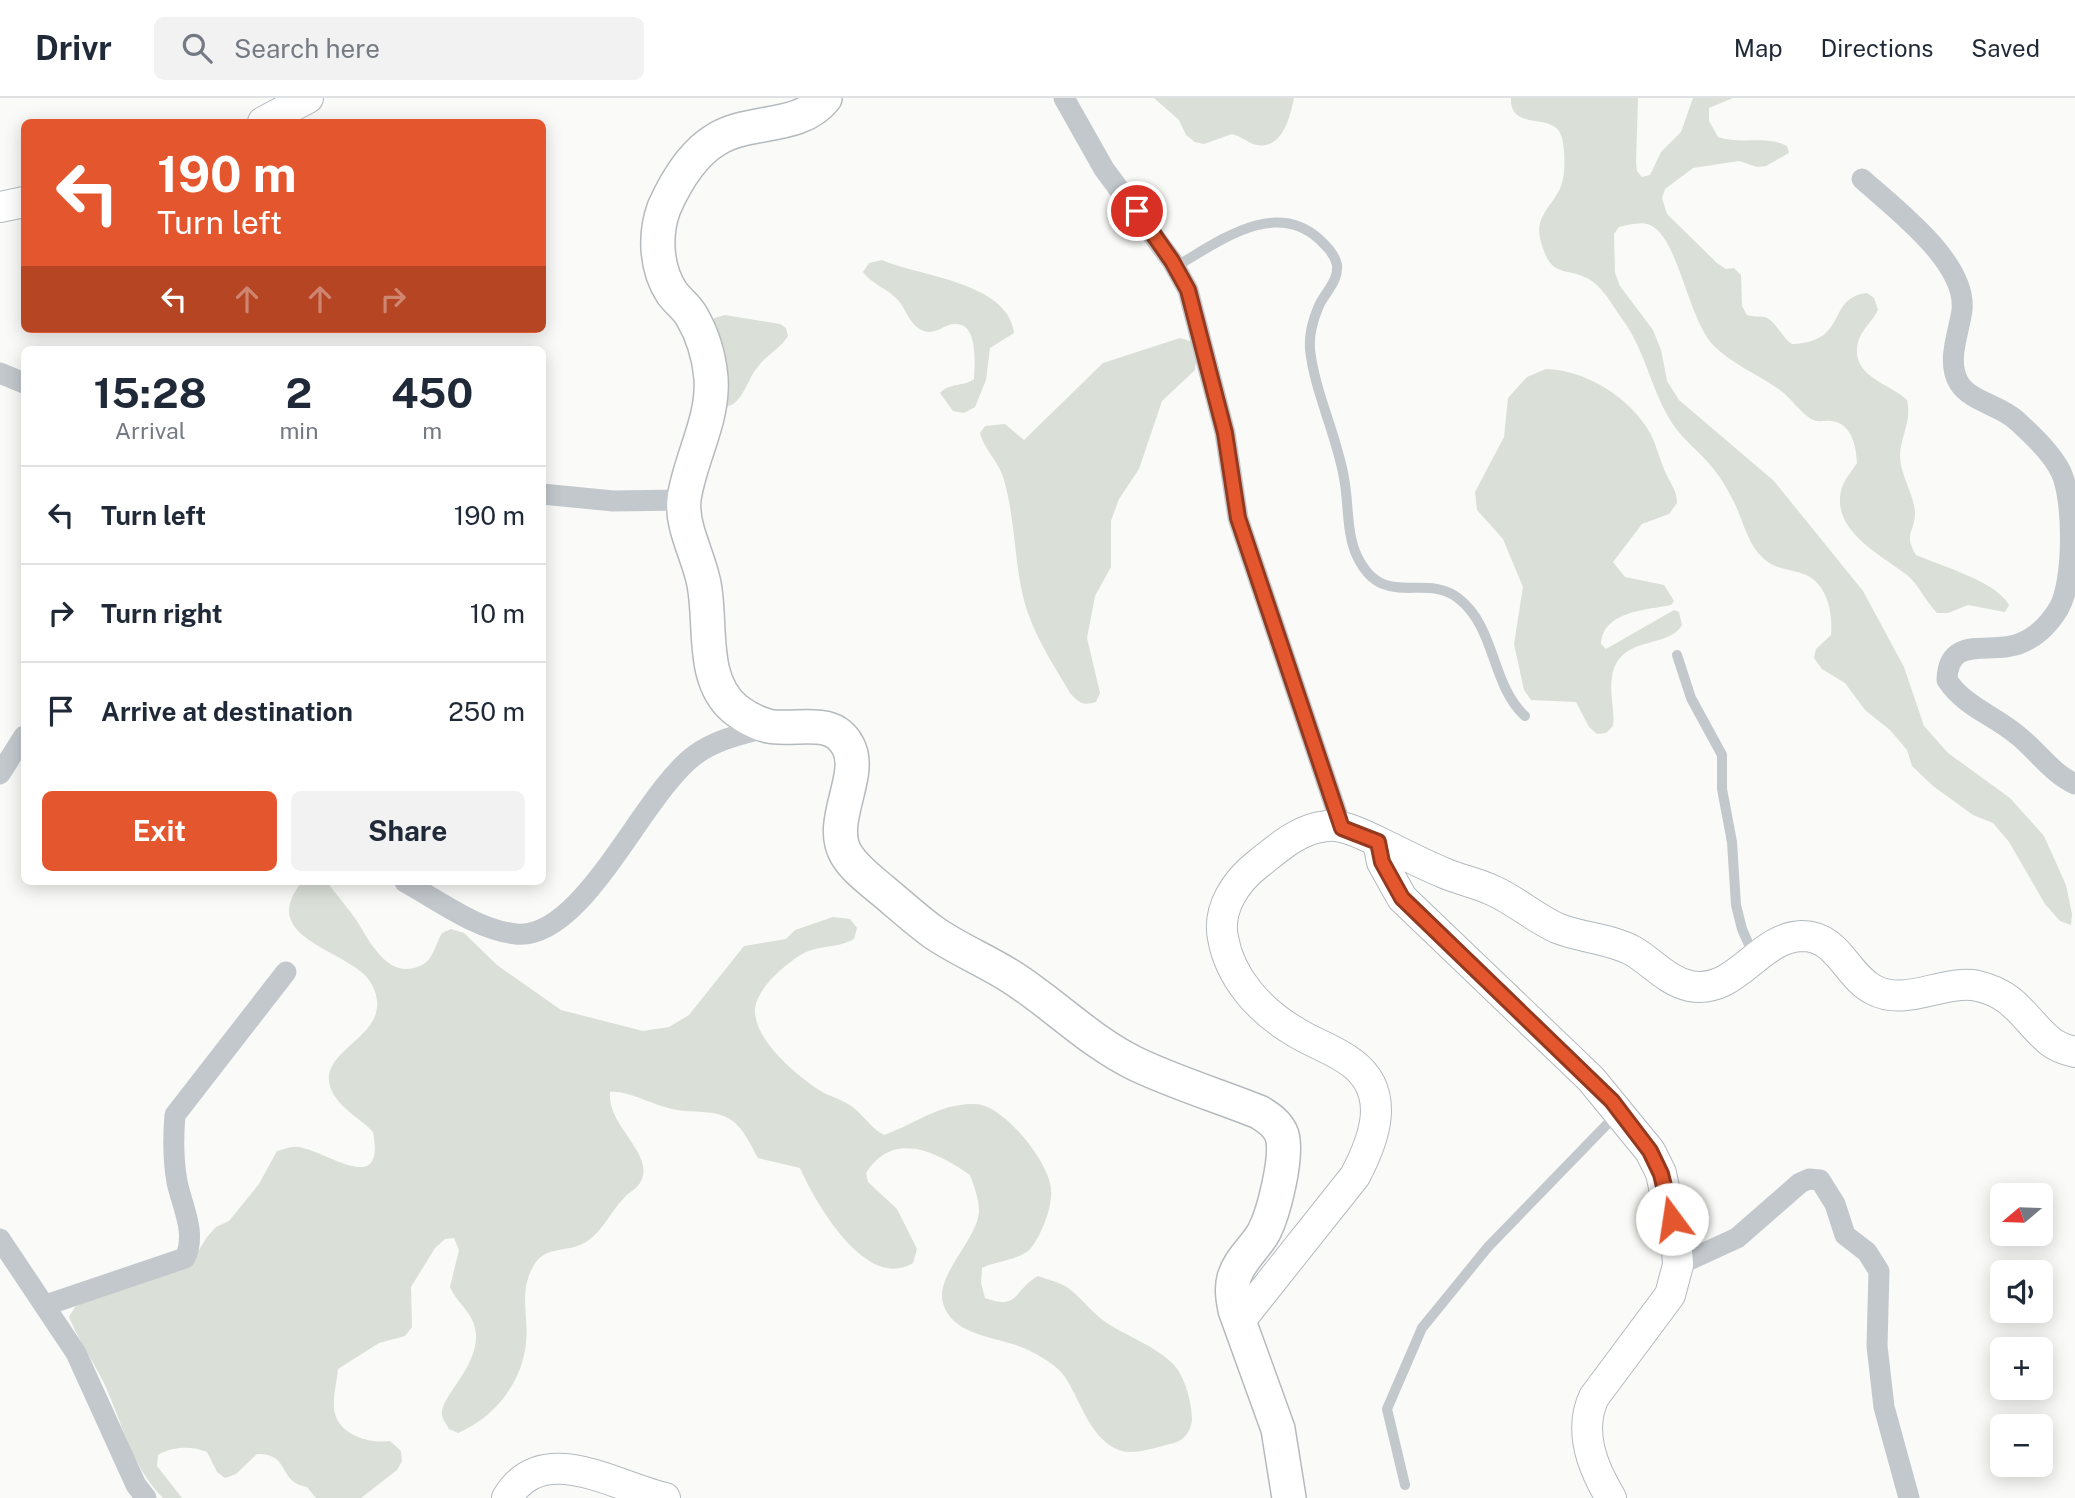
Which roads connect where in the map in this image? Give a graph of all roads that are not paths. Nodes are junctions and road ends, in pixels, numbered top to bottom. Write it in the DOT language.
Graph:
graph roads {
  1 [pos="308,98"];
  2 [pos="825,98"];
  3 [pos="1064,98"];
  4 [pos="269,119"];
  5 [pos="1862,179"];
  6 [pos="21,202"];
  7 [pos="0,206"];
  8 [pos="1175,267"];
  9 [pos="0,373"];
  10 [pos="21,382"];
  11 [pos="546,494"];
  12 [pos="684,500"];
  13 [pos="1678,655"];
  14 [pos="1525,716"];
  15 [pos="771,727"];
  16 [pos="21,741"];
  17 [pos="0,774"];
  18 [pos="2075,783"];
  19 [pos="1342,828"];
  20 [pos="1378,842"];
  21 [pos="411,885"];
  22 [pos="1755,958"];
  23 [pos="286,972"];
  24 [pos="2075,1052"];
  25 [pos="1620,1111"];
  26 [pos="0,1239"];
  27 [pos="1678,1265"];
  28 [pos="46,1305"];
  29 [pos="1239,1322"];
  30 [pos="1405,1485"];
  31 [pos="146,1498"];
  32 [pos="507,1498"];
  33 [pos="665,1498"];
  34 [pos="1289,1498"];
  35 [pos="1611,1498"];
  36 [pos="1909,1498"];
  1 -- 4 [label="main road"];
  2 -- 12 [label="main road"];
  3 -- 8 [label="street"];
  5 -- 18 [label="street"];
  6 -- 7 [label="main road"];
  8 -- 14 [label="lane"];
  8 -- 19 [label="street"];
  9 -- 10 [label="street"];
  11 -- 12 [label="street"];
  12 -- 15 [label="main road"];
  13 -- 22 [label="lane"];
  15 -- 21 [label="street"];
  15 -- 29 [label="main road"];
  16 -- 17 [label="street"];
  19 -- 20 [label="main road"];
  19 -- 29 [label="main road"];
  20 -- 22 [label="main road"];
  20 -- 25 [label="main road"];
  22 -- 24 [label="main road"];
  23 -- 28 [label="street"];
  25 -- 27 [label="main road"];
  25 -- 30 [label="lane"];
  26 -- 28 [label="street"];
  27 -- 35 [label="main road"];
  27 -- 36 [label="street"];
  28 -- 31 [label="street"];
  29 -- 34 [label="main road"];
  32 -- 33 [label="main road"];
}
